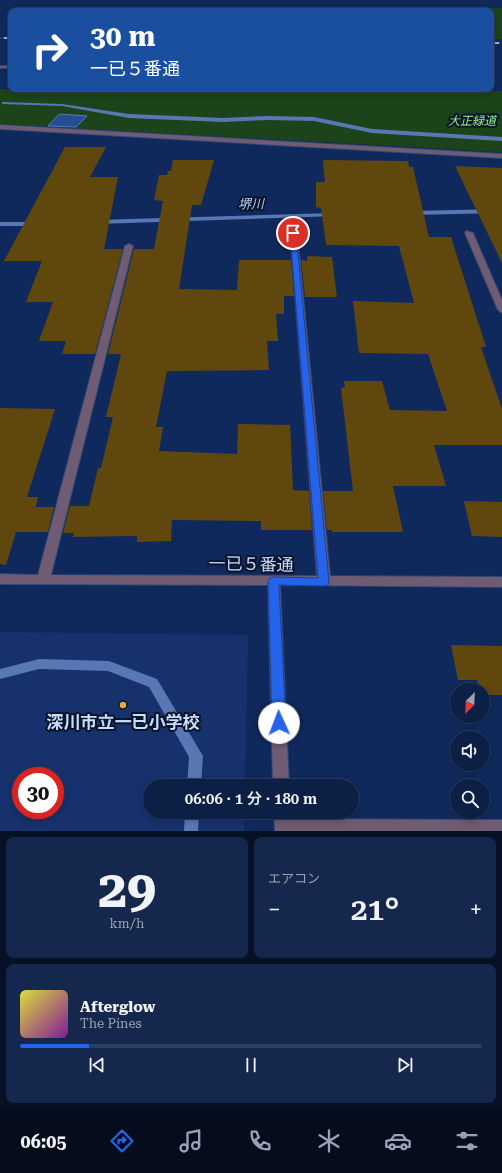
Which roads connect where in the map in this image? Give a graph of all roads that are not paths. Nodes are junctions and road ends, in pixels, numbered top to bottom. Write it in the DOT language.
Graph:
graph roads {
  1 [pos="0,127"];
  2 [pos="502,156"];
  3 [pos="293,233"];
  4 [pos="469,233"];
  5 [pos="129,246"];
  6 [pos="502,310"];
  7 [pos="0,580"];
  8 [pos="43,580"];
  9 [pos="274,581"];
  10 [pos="324,582"];
  11 [pos="502,582"];
  12 [pos="281,779"];
  13 [pos="283,823"];
  14 [pos="502,828"];
  1 -- 2 [label="street"];
  3 -- 10 [label="street"];
  4 -- 6 [label="street"];
  5 -- 8 [label="street"];
  7 -- 8 [label="street, 一已５番通"];
  8 -- 9 [label="street, 一已５番通"];
  9 -- 10 [label="street, 一已５番通"];
  9 -- 12 [label="street"];
  10 -- 11 [label="street, 一已５番通"];
  13 -- 14 [label="street"];
}
